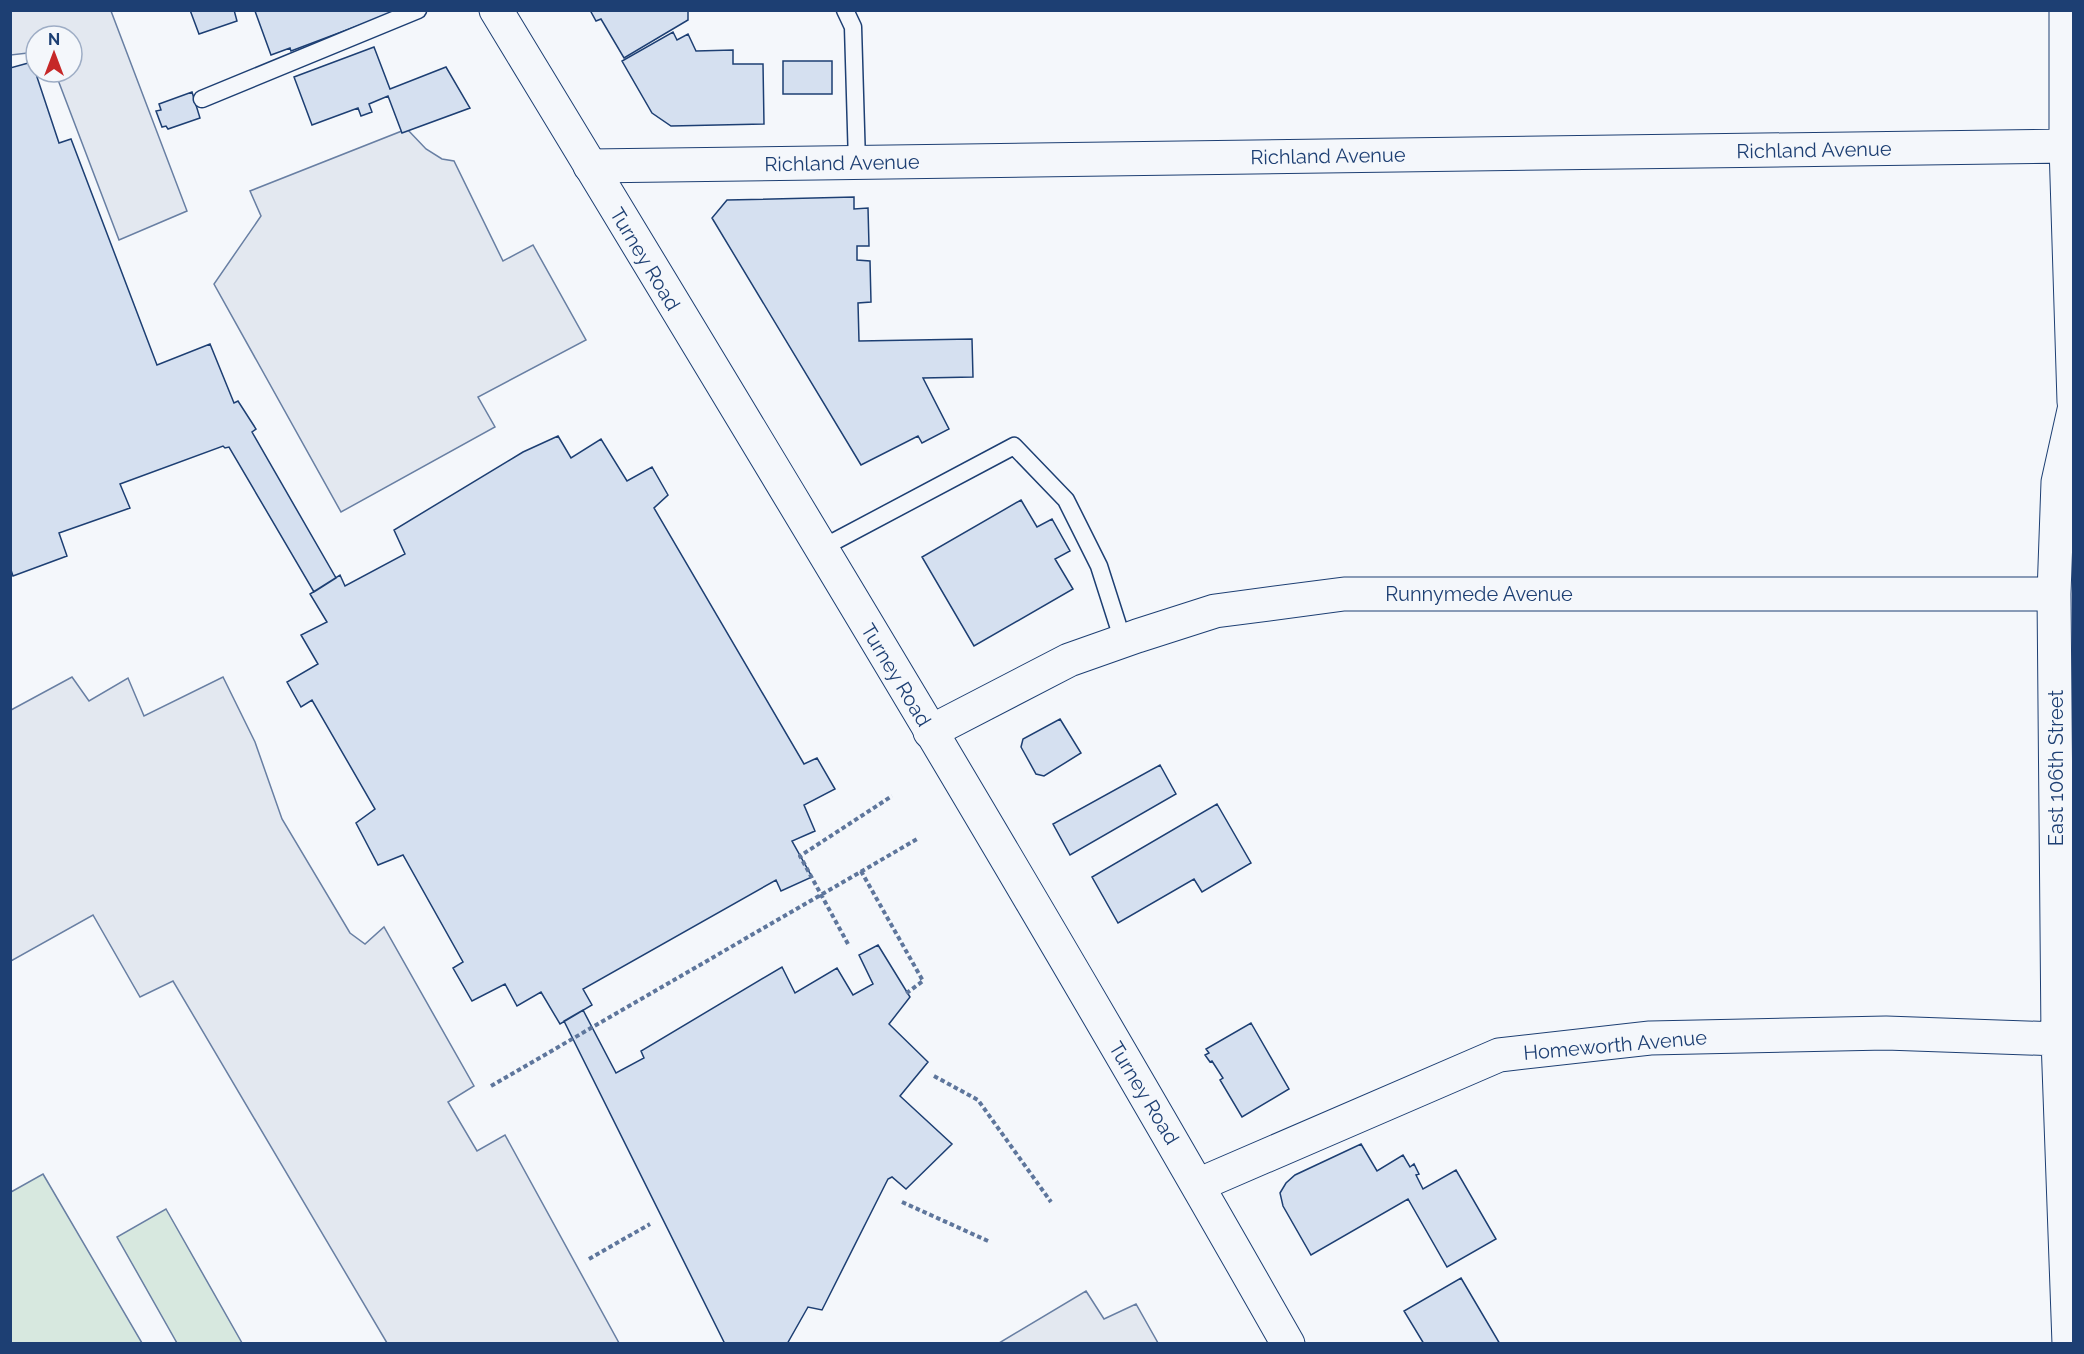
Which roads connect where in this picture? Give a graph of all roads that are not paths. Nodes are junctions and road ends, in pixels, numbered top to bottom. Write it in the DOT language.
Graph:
graph roads {
  1 [pos="418,10"];
  2 [pos="496,10"];
  3 [pos="845,10"];
  4 [pos="2066,10"];
  5 [pos="202,99"];
  6 [pos="2066,146"];
  7 [pos="857,163"];
  8 [pos="590,166"];
  9 [pos="2073,402"];
  10 [pos="2073,410"];
  11 [pos="820,549"];
  12 [pos="2054,594"];
  13 [pos="1123,641"];
  14 [pos="930,732"];
  15 [pos="2058,1040"];
  16 [pos="1198,1185"];
  17 [pos="1288,1344"];
  18 [pos="2069,1344"];
  1 -- 5 [label="lane"];
  2 -- 8 [label="street, Turney Road"];
  3 -- 7 [label="lane"];
  4 -- 6 [label="street"];
  6 -- 7 [label="street, Richland Avenue"];
  6 -- 9 [label="street"];
  7 -- 8 [label="street, Richland Avenue"];
  8 -- 11 [label="street, Turney Road"];
  10 -- 12 [label="street, East 106th Street"];
  11 -- 13 [label="lane"];
  11 -- 14 [label="street, Turney Road"];
  12 -- 13 [label="street, Runnymede Avenue"];
  12 -- 15 [label="street, East 106th Street"];
  13 -- 14 [label="street, Runnymede Avenue"];
  14 -- 16 [label="street, Turney Road"];
  15 -- 16 [label="street, Homeworth Avenue"];
  15 -- 18 [label="street, East 106th Street"];
  16 -- 17 [label="street, Turney Road"];
}
